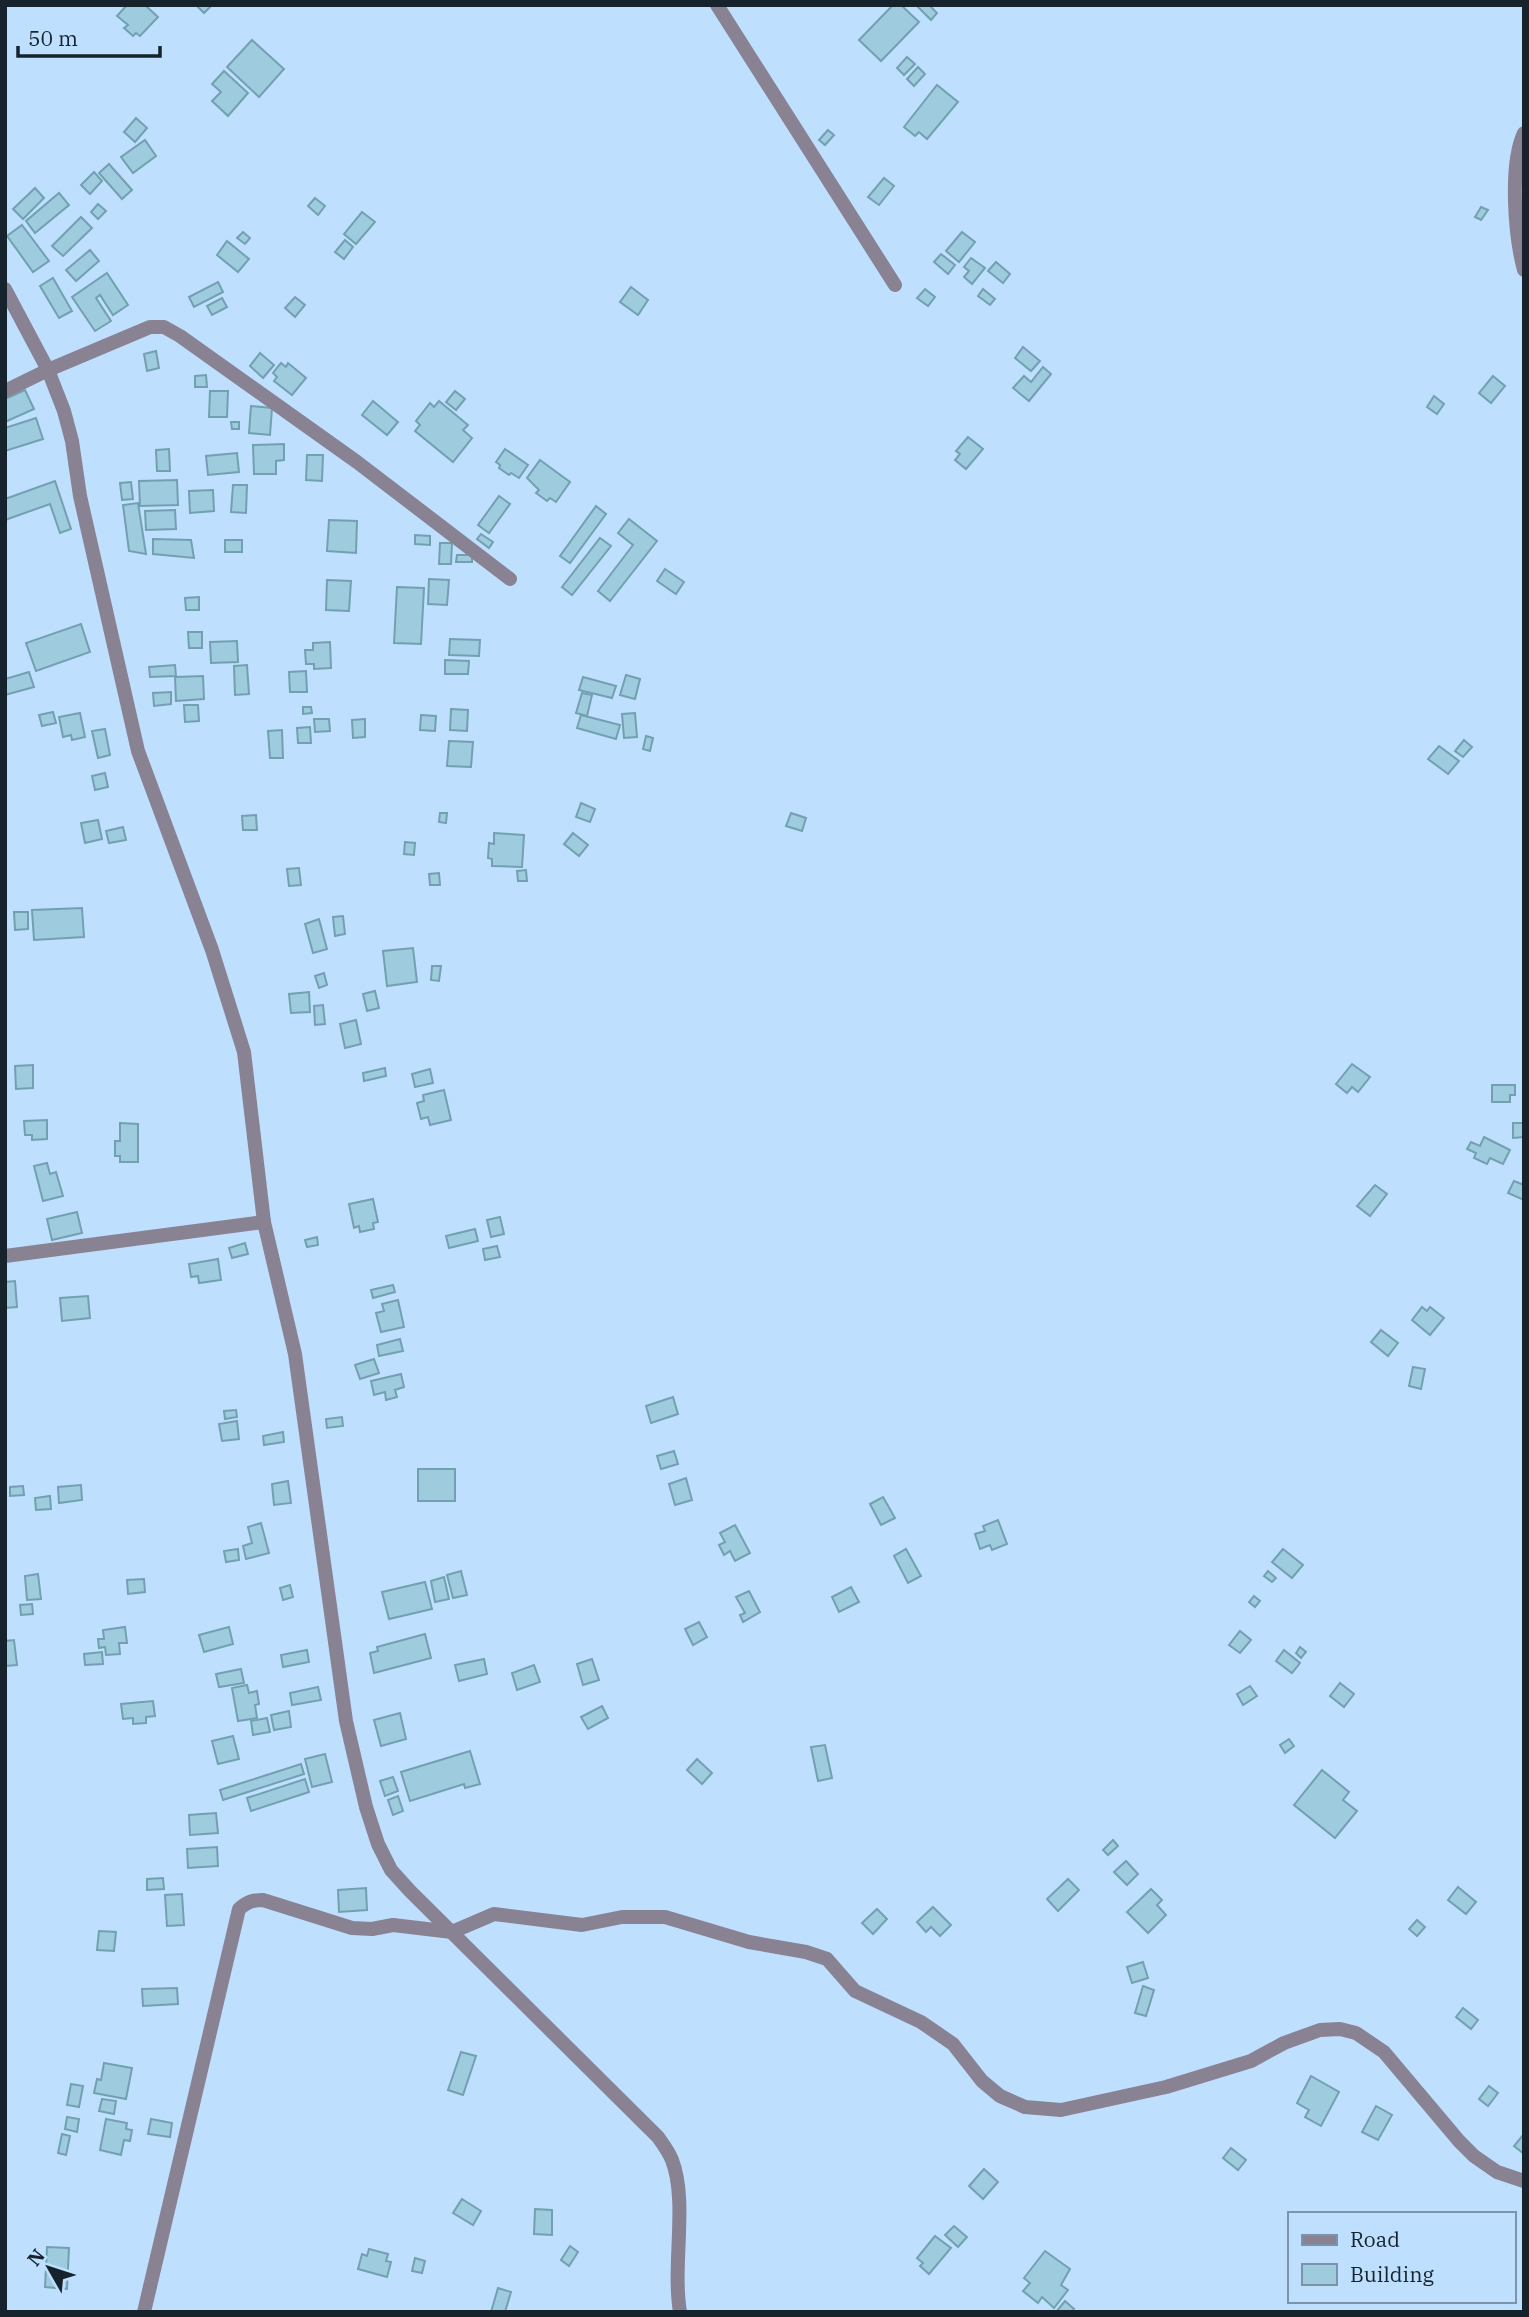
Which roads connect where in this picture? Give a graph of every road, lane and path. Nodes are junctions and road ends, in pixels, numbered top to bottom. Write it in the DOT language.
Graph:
graph roads {
  1 [pos="717,5"];
  2 [pos="1524,133"];
  3 [pos="1524,270"];
  4 [pos="895,285"];
  5 [pos="5,289"];
  6 [pos="48,370"];
  7 [pos="5,391"];
  8 [pos="510,579"];
  9 [pos="264,1222"];
  10 [pos="5,1256"];
  11 [pos="452,1932"];
  12 [pos="1524,2181"];
  13 [pos="144,2312"];
  14 [pos="680,2312"];
  1 -- 4 [label="street"];
  2 -- 3 [label="street"];
  5 -- 6 [label="street"];
  6 -- 7 [label="street"];
  6 -- 8 [label="street"];
  6 -- 9 [label="street"];
  9 -- 10 [label="street"];
  9 -- 11 [label="street"];
  11 -- 12 [label="street"];
  11 -- 13 [label="street"];
  11 -- 14 [label="street"];
}
